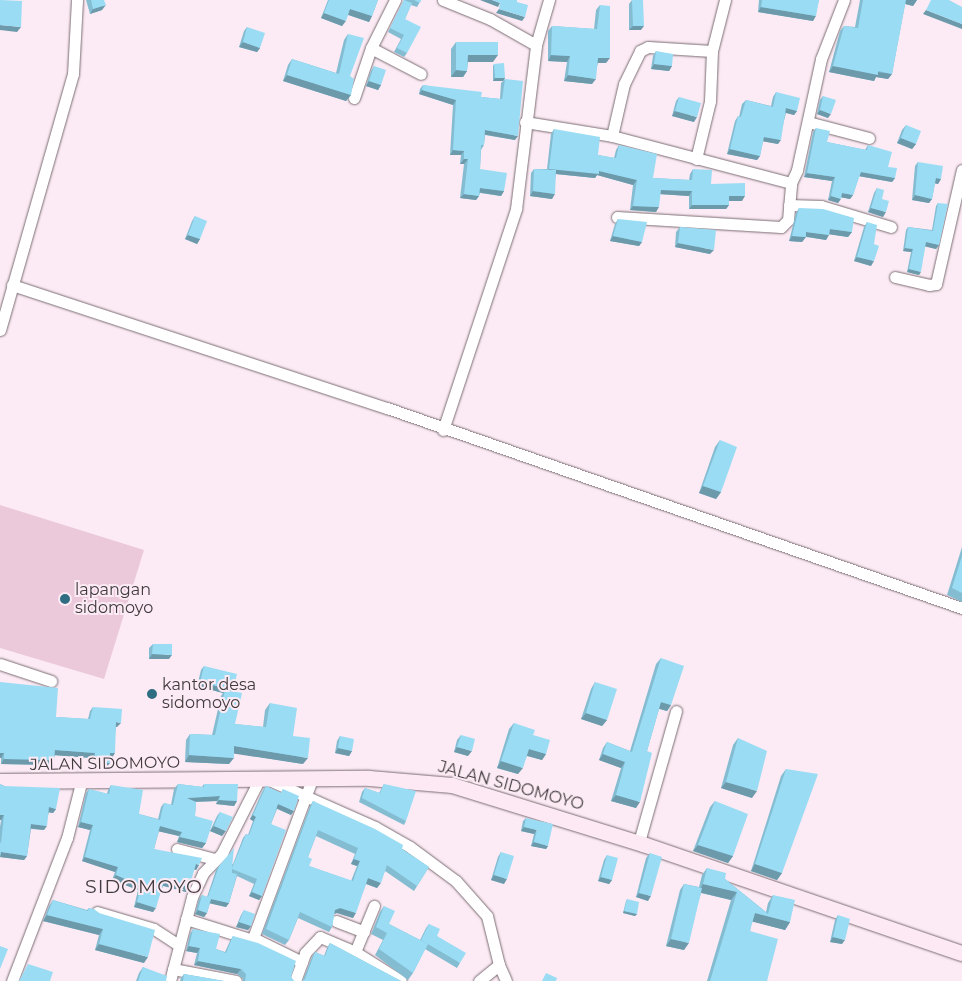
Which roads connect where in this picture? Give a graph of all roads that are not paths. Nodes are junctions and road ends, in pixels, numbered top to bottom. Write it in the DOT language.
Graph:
graph roads {
  1 [pos="77,0"];
  2 [pos="395,0"];
  3 [pos="443,0"];
  4 [pos="549,0"];
  5 [pos="725,0"];
  6 [pos="844,0"];
  7 [pos="536,45"];
  8 [pos="371,48"];
  9 [pos="712,51"];
  10 [pos="421,74"];
  11 [pos="354,98"];
  12 [pos="525,122"];
  13 [pos="808,122"];
  14 [pos="612,136"];
  15 [pos="869,138"];
  16 [pos="696,159"];
  17 [pos="962,170"];
  18 [pos="791,183"];
  19 [pos="789,205"];
  20 [pos="617,217"];
  21 [pos="892,227"];
  22 [pos="896,277"];
  23 [pos="12,285"];
  24 [pos="0,330"];
  25 [pos="443,430"];
  26 [pos="962,608"];
  27 [pos="0,664"];
  28 [pos="51,682"];
  29 [pos="676,711"];
  30 [pos="264,780"];
  31 [pos="312,780"];
  32 [pos="0,781"];
  33 [pos="80,783"];
  34 [pos="306,798"];
  35 [pos="639,842"];
  36 [pos="177,849"];
  37 [pos="215,859"];
  38 [pos="374,906"];
  39 [pos="97,912"];
  40 [pos="186,919"];
  41 [pos="336,921"];
  42 [pos="364,932"];
  43 [pos="253,940"];
  44 [pos="179,945"];
  45 [pos="356,952"];
  46 [pos="962,953"];
  47 [pos="302,962"];
  48 [pos="498,965"];
  49 [pos="173,969"];
  50 [pos="12,981"];
  51 [pos="170,981"];
  52 [pos="236,981"];
  53 [pos="295,981"];
  54 [pos="401,981"];
  55 [pos="479,981"];
  56 [pos="506,981"];
  1 -- 23 [label="street"];
  2 -- 8 [label="street"];
  3 -- 7 [label="street"];
  4 -- 7 [label="street"];
  5 -- 9 [label="street"];
  6 -- 13 [label="street"];
  7 -- 12 [label="street"];
  8 -- 10 [label="street"];
  8 -- 11 [label="street"];
  9 -- 14 [label="street"];
  9 -- 16 [label="street"];
  12 -- 14 [label="street"];
  12 -- 25 [label="street"];
  13 -- 15 [label="street"];
  13 -- 18 [label="street"];
  14 -- 16 [label="street"];
  16 -- 18 [label="street"];
  17 -- 22 [label="street"];
  18 -- 19 [label="street"];
  19 -- 20 [label="street"];
  19 -- 21 [label="street"];
  23 -- 24 [label="street"];
  23 -- 25 [label="street"];
  25 -- 26 [label="street"];
  27 -- 28 [label="street"];
  29 -- 35 [label="street"];
  30 -- 31 [label="main road, JALAN SIDOMOYO"];
  30 -- 33 [label="main road, JALAN SIDOMOYO"];
  30 -- 34 [label="street"];
  30 -- 37 [label="street"];
  31 -- 34 [label="street"];
  31 -- 35 [label="main road, JALAN SIDOMOYO"];
  32 -- 33 [label="main road, JALAN SIDOMOYO"];
  33 -- 50 [label="street"];
  34 -- 43 [label="street"];
  34 -- 48 [label="street"];
  35 -- 46 [label="main road, JALAN SIDOMOYO"];
  36 -- 37 [label="street"];
  37 -- 40 [label="street"];
  38 -- 42 [label="street"];
  39 -- 44 [label="street"];
  40 -- 43 [label="street"];
  40 -- 44 [label="street"];
  41 -- 42 [label="street"];
  42 -- 45 [label="street"];
  43 -- 47 [label="street"];
  44 -- 49 [label="street"];
  45 -- 47 [label="street"];
  45 -- 54 [label="street"];
  47 -- 53 [label="street"];
  48 -- 55 [label="street"];
  48 -- 56 [label="street"];
  49 -- 51 [label="street"];
  49 -- 52 [label="street"];
}
